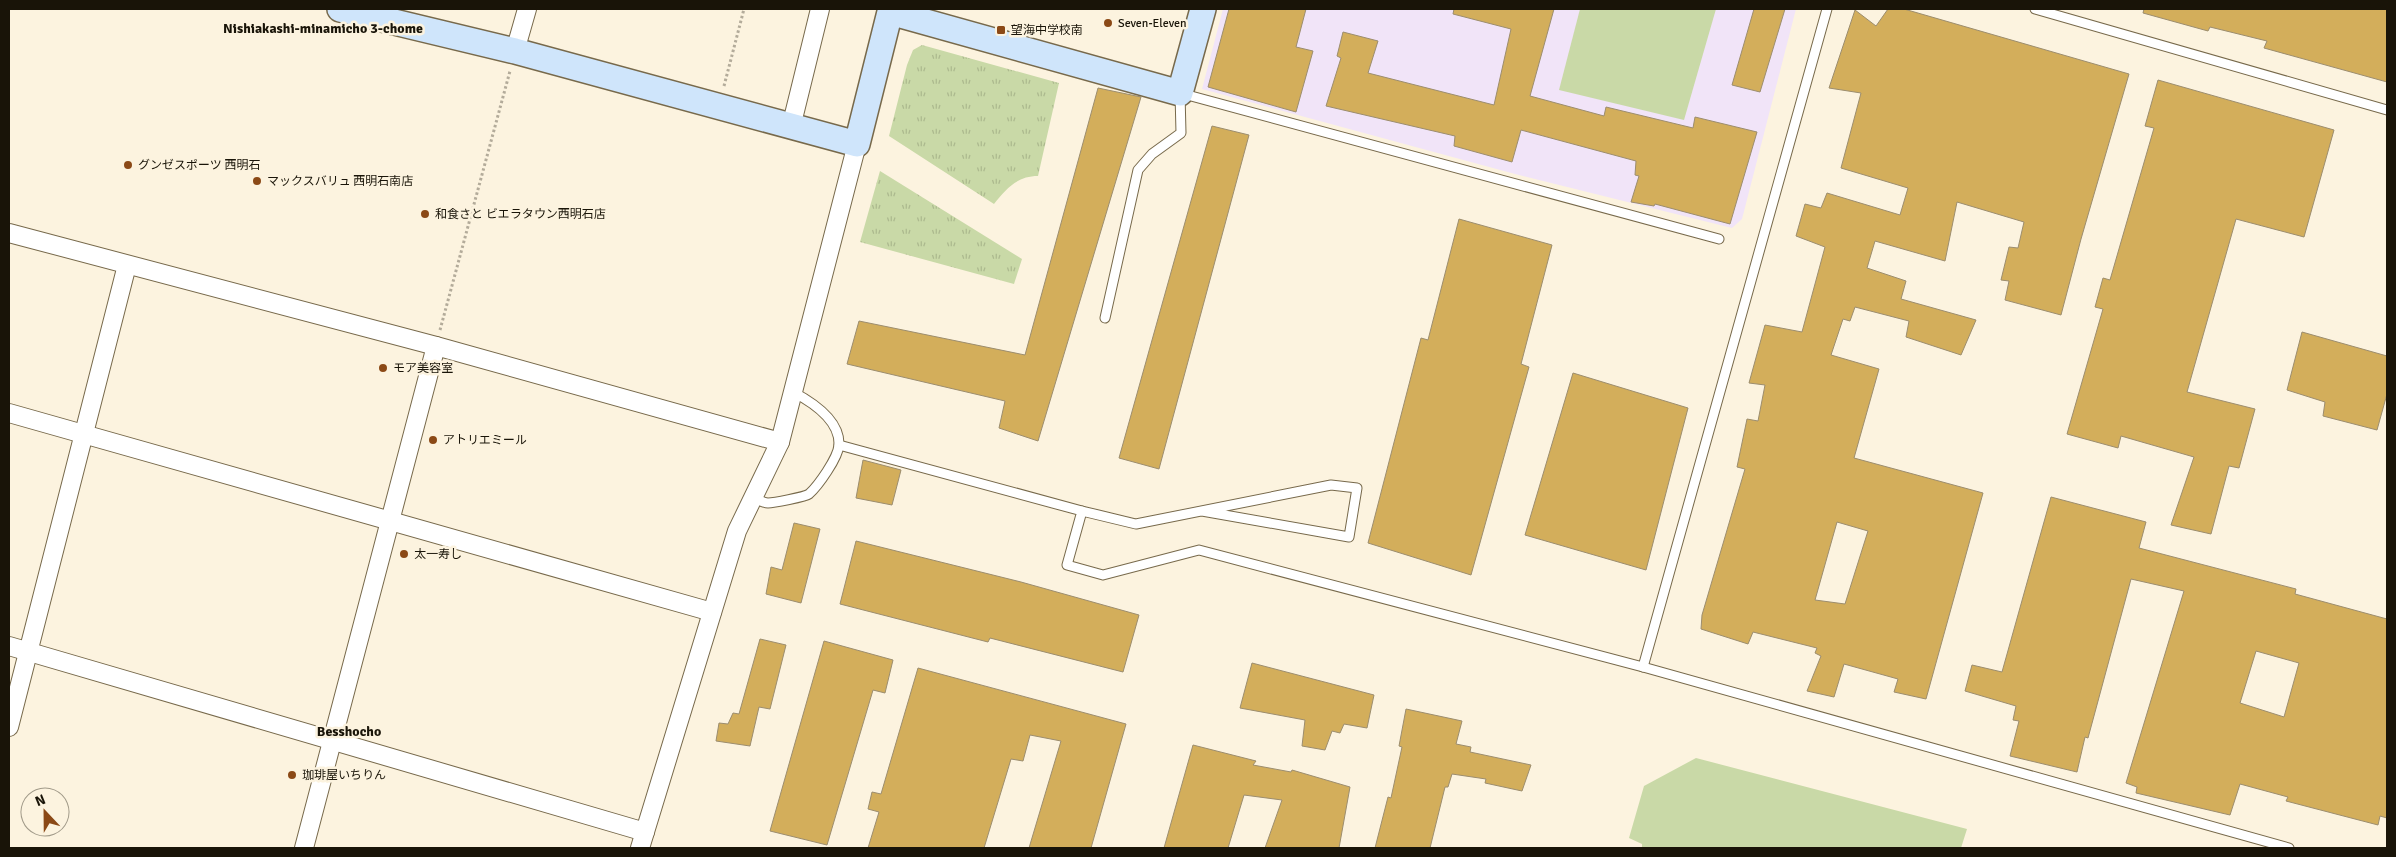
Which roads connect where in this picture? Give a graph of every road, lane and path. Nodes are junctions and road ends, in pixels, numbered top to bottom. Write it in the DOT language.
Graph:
graph roads {
  1 [pos="340,9"];
  2 [pos="527,9"];
  3 [pos="744,9"];
  4 [pos="820,9"];
  5 [pos="1827,9"];
  6 [pos="2035,9"];
  7 [pos="891,11"];
  8 [pos="1200,11"];
  9 [pos="515,51"];
  10 [pos="1180,93"];
  11 [pos="718,107"];
  12 [pos="2387,110"];
  13 [pos="791,127"];
  14 [pos="857,144"];
  15 [pos="9,233"];
  16 [pos="1719,239"];
  17 [pos="127,265"];
  18 [pos="1106,318"];
  19 [pos="436,346"];
  20 [pos="793,392"];
  21 [pos="9,413"];
  22 [pos="83,434"];
  23 [pos="780,442"];
  24 [pos="839,445"];
  25 [pos="753,498"];
  26 [pos="1202,510"];
  27 [pos="1082,511"];
  28 [pos="389,521"];
  29 [pos="712,612"];
  30 [pos="9,646"];
  31 [pos="29,652"];
  32 [pos="1643,667"];
  33 [pos="9,727"];
  34 [pos="332,740"];
  35 [pos="642,840"];
  36 [pos="304,848"];
  37 [pos="2289,848"];
  1 -- 9 [label="street"];
  2 -- 9 [label="street"];
  3 -- 11 [label="path"];
  4 -- 13 [label="street"];
  5 -- 32 [label="lane"];
  6 -- 12 [label="lane"];
  7 -- 10 [label="street"];
  7 -- 14 [label="street"];
  8 -- 10 [label="street"];
  9 -- 11 [label="street"];
  9 -- 19 [label="path"];
  10 -- 16 [label="lane"];
  10 -- 18 [label="lane"];
  11 -- 13 [label="street"];
  13 -- 14 [label="street"];
  14 -- 20 [label="street"];
  15 -- 17 [label="street"];
  17 -- 19 [label="street"];
  17 -- 22 [label="street"];
  19 -- 23 [label="street"];
  19 -- 28 [label="street"];
  20 -- 23 [label="street"];
  20 -- 24 [label="lane"];
  21 -- 22 [label="street"];
  22 -- 28 [label="street"];
  22 -- 31 [label="street"];
  23 -- 25 [label="street"];
  24 -- 25 [label="lane"];
  24 -- 27 [label="lane"];
  25 -- 29 [label="street"];
  26 -- 26 [label="lane"];
  26 -- 27 [label="lane"];
  27 -- 32 [label="lane"];
  28 -- 29 [label="street"];
  28 -- 34 [label="street"];
  29 -- 35 [label="street"];
  30 -- 31 [label="street"];
  31 -- 33 [label="street"];
  31 -- 34 [label="street"];
  32 -- 37 [label="lane"];
  34 -- 35 [label="street"];
  34 -- 36 [label="street"];
}
